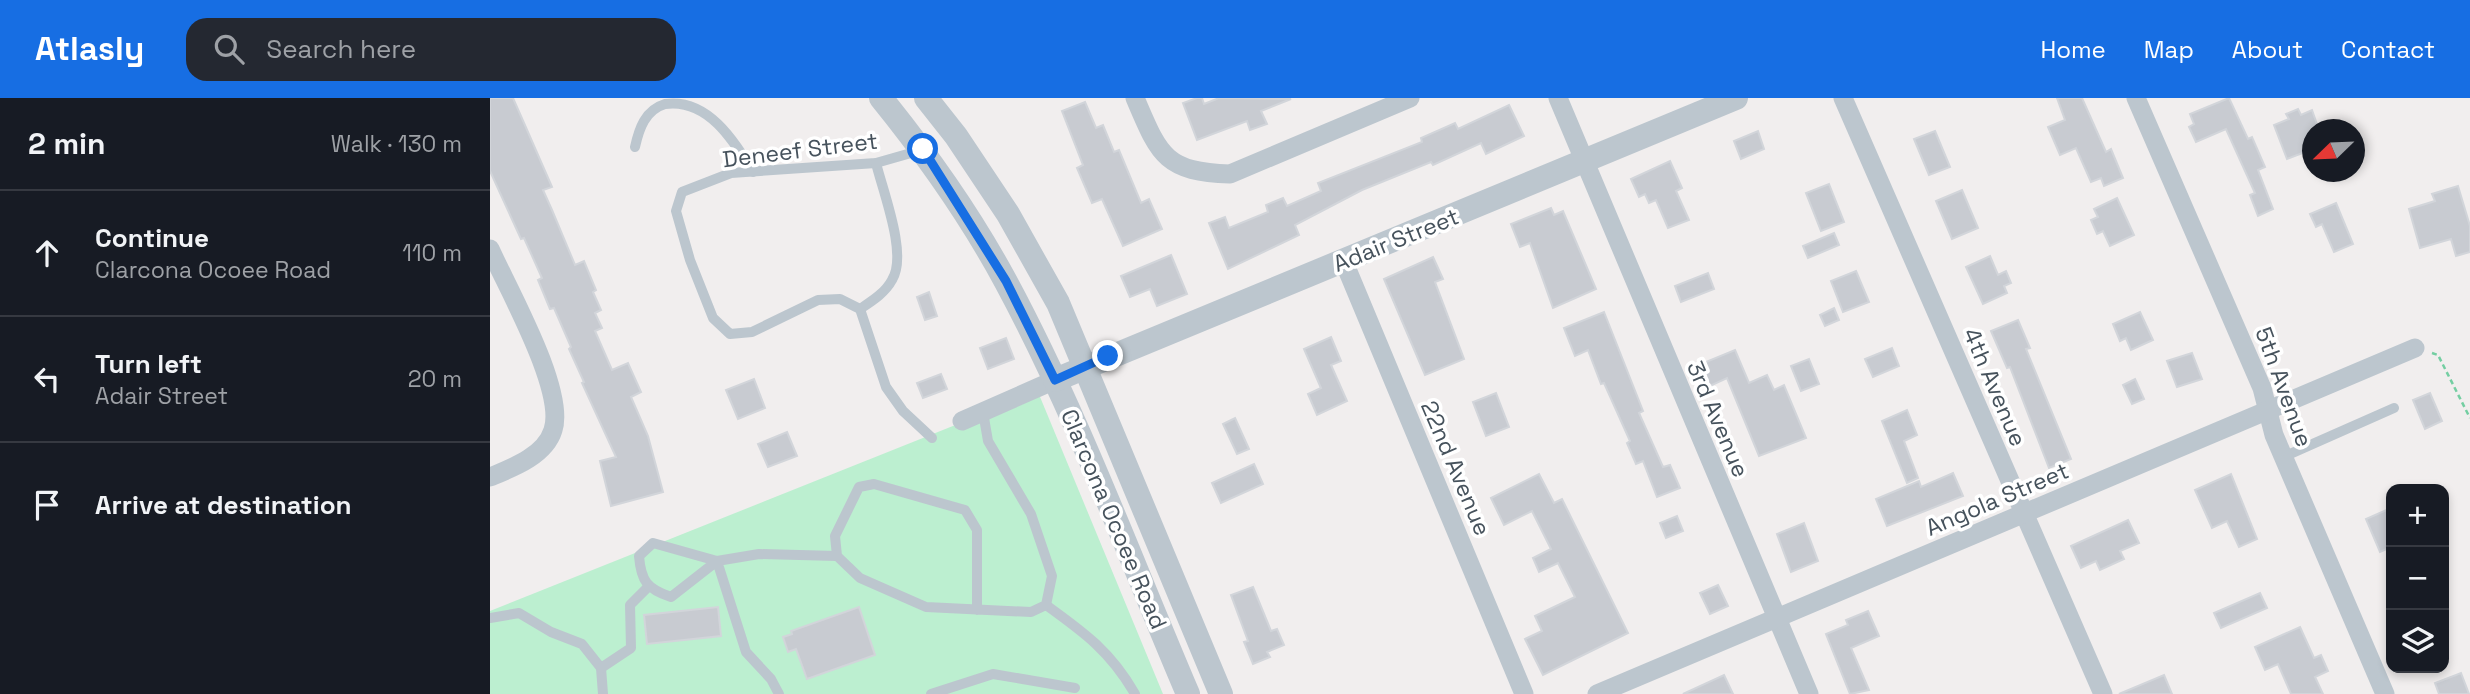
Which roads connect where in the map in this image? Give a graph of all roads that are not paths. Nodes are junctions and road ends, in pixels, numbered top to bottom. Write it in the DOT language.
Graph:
graph roads {
  1 [pos="881,98"];
  2 [pos="926,98"];
  3 [pos="1135,98"];
  4 [pos="1410,98"];
  5 [pos="1558,98"];
  6 [pos="1736,98"];
  7 [pos="1843,98"];
  8 [pos="2136,98"];
  9 [pos="635,147"];
  10 [pos="923,149"];
  11 [pos="1584,162"];
  12 [pos="876,163"];
  13 [pos="753,172"];
  14 [pos="490,249"];
  15 [pos="1343,262"];
  16 [pos="860,309"];
  17 [pos="2415,348"];
  18 [pos="1085,365"];
  19 [pos="1055,380"];
  20 [pos="2394,408"];
  21 [pos="2269,411"];
  22 [pos="983,412"];
  23 [pos="962,421"];
  24 [pos="932,438"];
  25 [pos="2283,457"];
  26 [pos="490,477"];
  27 [pos="2023,515"];
  28 [pos="837,556"];
  29 [pos="717,561"];
  30 [pos="648,587"];
  31 [pos="1046,606"];
  32 [pos="977,610"];
  33 [pos="1775,617"];
  34 [pos="490,618"];
  35 [pos="601,668"];
  36 [pos="1075,688"];
  37 [pos="603,694"];
  38 [pos="779,694"];
  39 [pos="931,694"];
  40 [pos="1135,694"];
  41 [pos="1188,694"];
  42 [pos="1221,694"];
  43 [pos="1524,694"];
  44 [pos="1597,694"];
  45 [pos="1809,694"];
  46 [pos="2103,694"];
  47 [pos="2385,694"];
  1 -- 10 [label="street, Clarcona Ocoee Road"];
  2 -- 18 [label="street, Clarcona Ocoee Road"];
  3 -- 4 [label="street"];
  5 -- 11 [label="street, 3rd Avenue"];
  6 -- 11 [label="street, Adair Street"];
  7 -- 27 [label="street, 4th Avenue"];
  8 -- 21 [label="street, 5th Avenue"];
  9 -- 13 [label="lane"];
  10 -- 12 [label="lane, Deneef Street"];
  10 -- 19 [label="street, Clarcona Ocoee Road"];
  11 -- 15 [label="street, Adair Street"];
  11 -- 33 [label="street, 3rd Avenue"];
  12 -- 13 [label="lane, Deneef Street"];
  12 -- 16 [label="lane"];
  13 -- 16 [label="lane, Deneef Street"];
  14 -- 26 [label="street"];
  15 -- 18 [label="street, Adair Street"];
  15 -- 43 [label="street, 22nd Avenue"];
  16 -- 24 [label="lane"];
  17 -- 21 [label="street, Angola Street"];
  18 -- 19 [label="street, Adair Street"];
  18 -- 42 [label="street, Clarcona Ocoee Road"];
  19 -- 22 [label="street"];
  19 -- 41 [label="street, Clarcona Ocoee Road"];
  20 -- 25 [label="lane"];
  21 -- 25 [label="street, 5th Avenue"];
  21 -- 27 [label="street, Angola Street"];
  22 -- 23 [label="street"];
  22 -- 31 [label="lane"];
  25 -- 47 [label="street, 5th Avenue"];
  27 -- 33 [label="street, Angola Street"];
  27 -- 46 [label="street, 4th Avenue"];
  28 -- 29 [label="lane"];
  28 -- 32 [label="lane"];
  28 -- 32 [label="lane"];
  29 -- 30 [label="lane"];
  29 -- 30 [label="lane"];
  29 -- 38 [label="lane"];
  30 -- 35 [label="lane"];
  31 -- 32 [label="lane"];
  31 -- 40 [label="lane"];
  33 -- 44 [label="street, Angola Street"];
  33 -- 45 [label="street, 3rd Avenue"];
  34 -- 35 [label="lane"];
  35 -- 37 [label="lane"];
  36 -- 39 [label="lane"];
}
